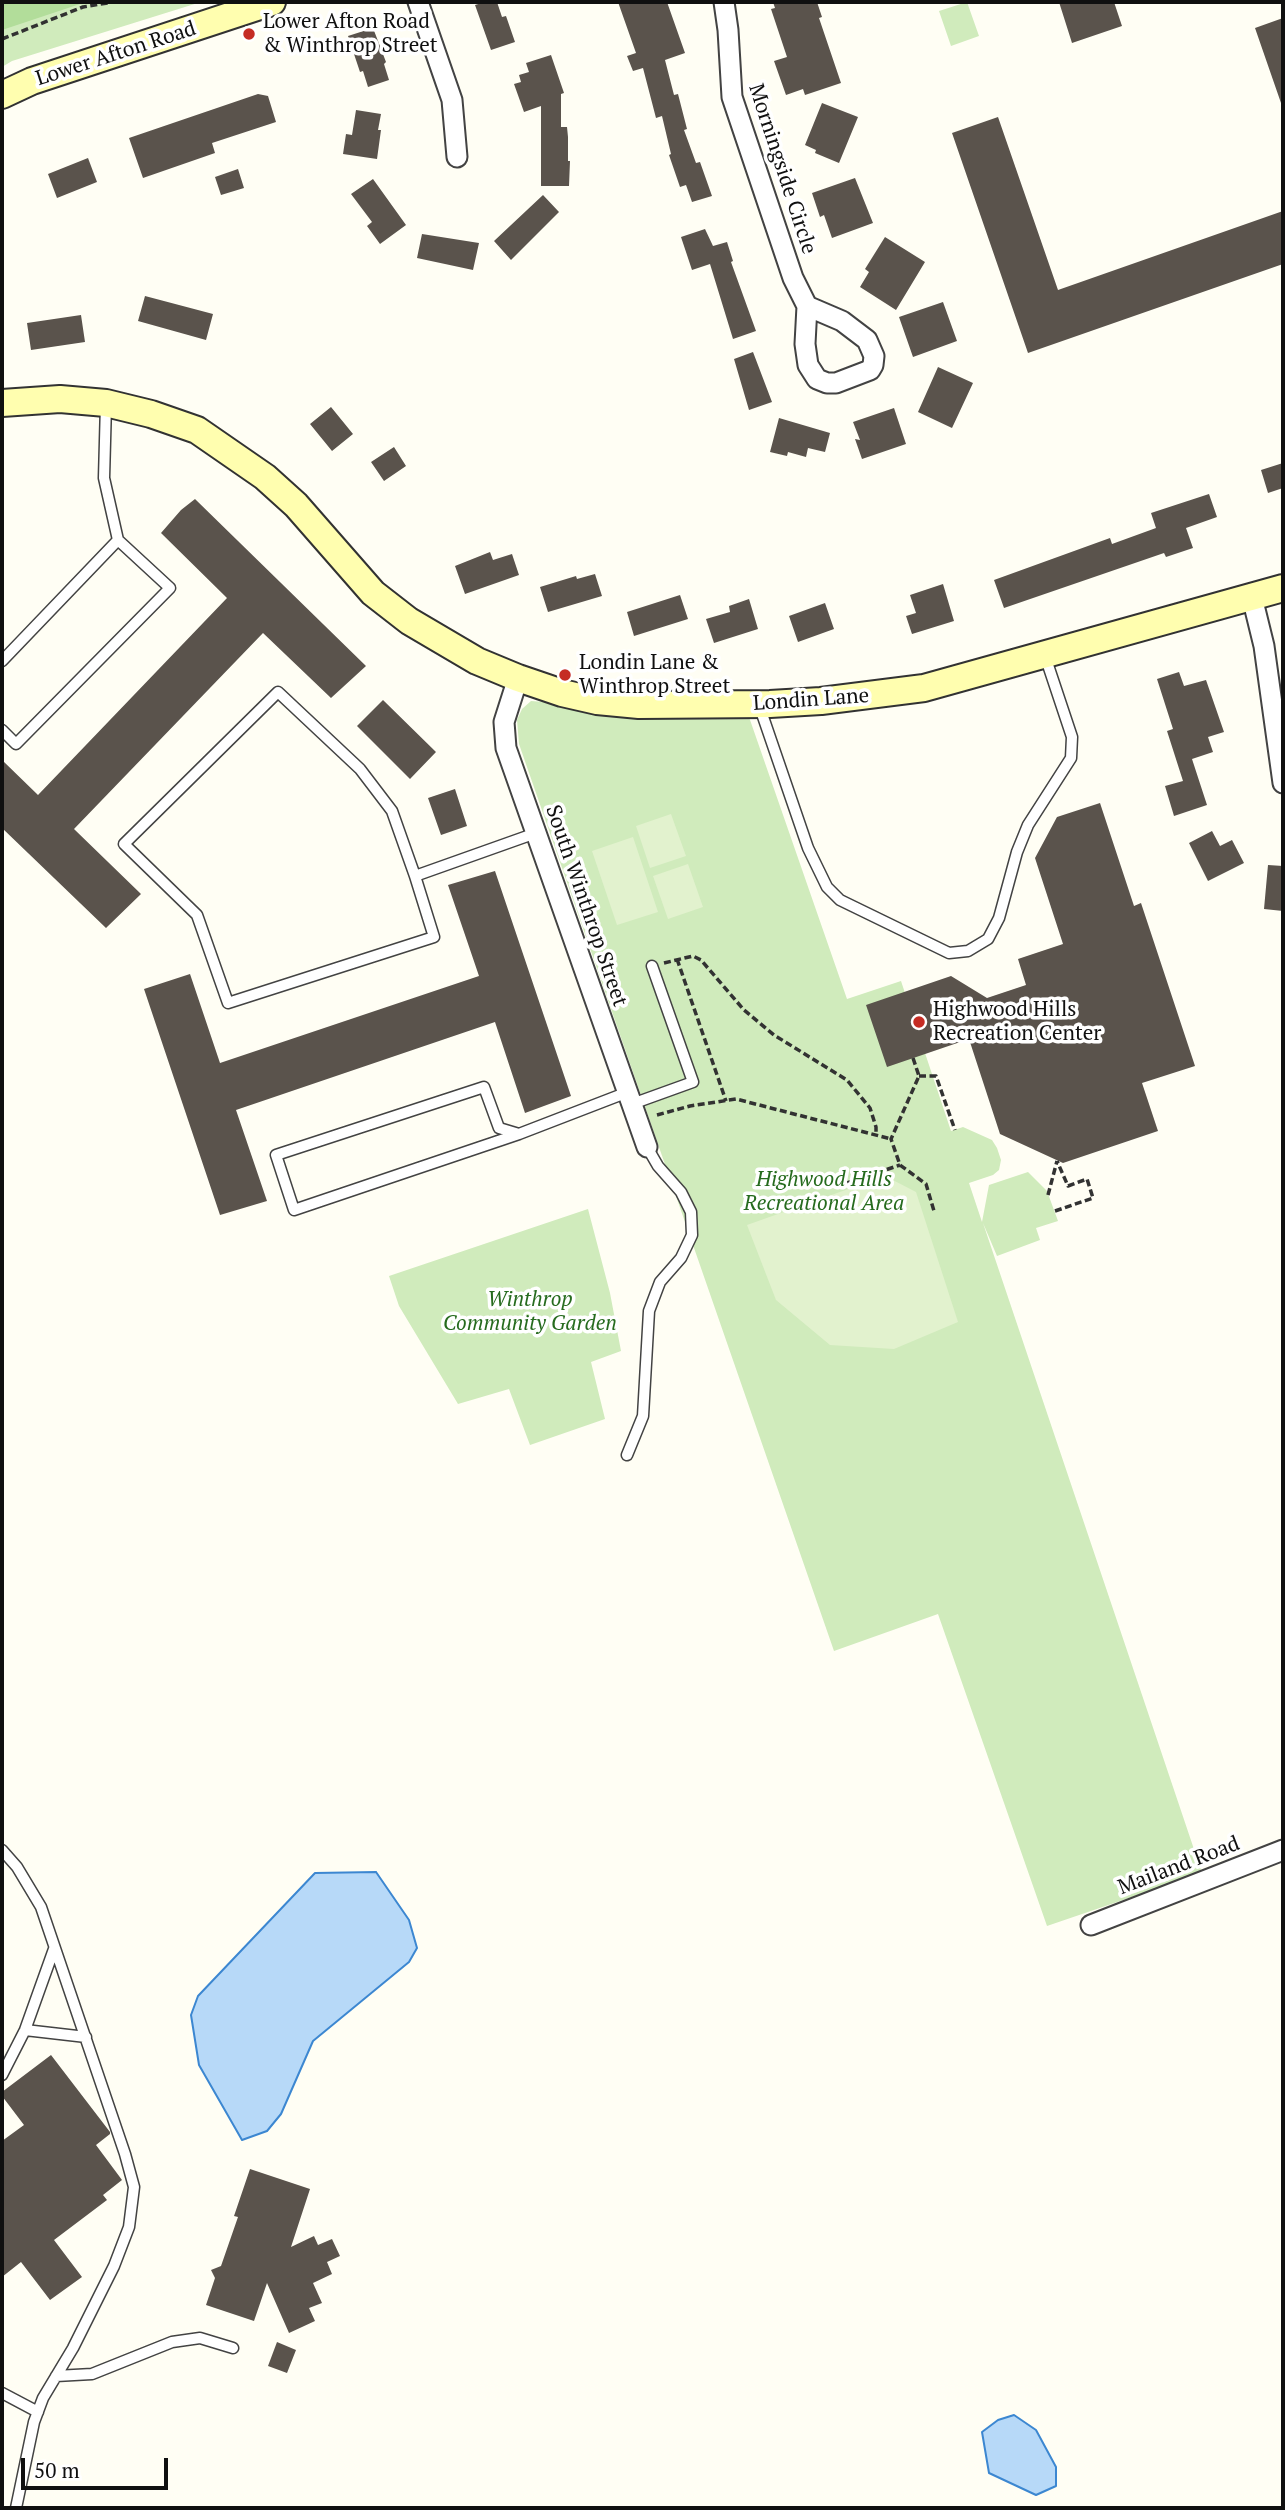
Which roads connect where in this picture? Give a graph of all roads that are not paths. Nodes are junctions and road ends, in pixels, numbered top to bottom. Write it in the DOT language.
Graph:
graph roads {
  1 [pos="418,2"];
  2 [pos="724,2"];
  3 [pos="259,4"];
  4 [pos="2,95"];
  5 [pos="457,157"];
  6 [pos="807,306"];
  7 [pos="2,403"];
  8 [pos="107,403"];
  9 [pos="118,540"];
  10 [pos="1283,588"];
  11 [pos="1252,597"];
  12 [pos="1044,655"];
  13 [pos="2,661"];
  14 [pos="517,678"];
  15 [pos="758,704"];
  16 [pos="2,730"];
  17 [pos="1283,783"];
  18 [pos="536,833"];
  19 [pos="415,876"];
  20 [pos="652,966"];
  21 [pos="633,1106"];
  22 [pos="519,1134"];
  23 [pos="647,1147"];
  24 [pos="627,1455"];
  25 [pos="2,1850"];
  26 [pos="1283,1850"];
  27 [pos="1091,1925"];
  28 [pos="54,1949"];
  29 [pos="25,2031"];
  30 [pos="86,2037"];
  31 [pos="2,2076"];
  32 [pos="233,2348"];
  33 [pos="56,2375"];
  34 [pos="2,2393"];
  35 [pos="38,2412"];
  36 [pos="16,2508"];
  1 -- 5 [label="street"];
  2 -- 6 [label="street, Morningside Circle"];
  3 -- 4 [label="street, Lower Afton Road"];
  7 -- 8 [label="street, Londin Lane"];
  8 -- 9 [label="lane"];
  8 -- 14 [label="street, Londin Lane"];
  9 -- 13 [label="lane"];
  9 -- 16 [label="lane"];
  10 -- 11 [label="street, Londin Lane"];
  11 -- 12 [label="street, Londin Lane"];
  11 -- 17 [label="street"];
  12 -- 15 [label="street, Londin Lane"];
  12 -- 15 [label="lane"];
  14 -- 15 [label="street, Londin Lane"];
  14 -- 18 [label="street, South Winthrop Street"];
  18 -- 19 [label="lane"];
  18 -- 21 [label="street, South Winthrop Street"];
  19 -- 19 [label="lane"];
  20 -- 21 [label="lane"];
  21 -- 22 [label="lane"];
  21 -- 23 [label="street, South Winthrop Street"];
  22 -- 22 [label="lane"];
  23 -- 24 [label="lane"];
  25 -- 28 [label="lane"];
  26 -- 27 [label="street, Mailand Road"];
  28 -- 29 [label="lane"];
  28 -- 30 [label="lane"];
  29 -- 30 [label="lane"];
  29 -- 31 [label="lane"];
  30 -- 33 [label="lane"];
  32 -- 33 [label="lane"];
  33 -- 35 [label="lane"];
  34 -- 35 [label="lane"];
  35 -- 36 [label="lane"];
}
